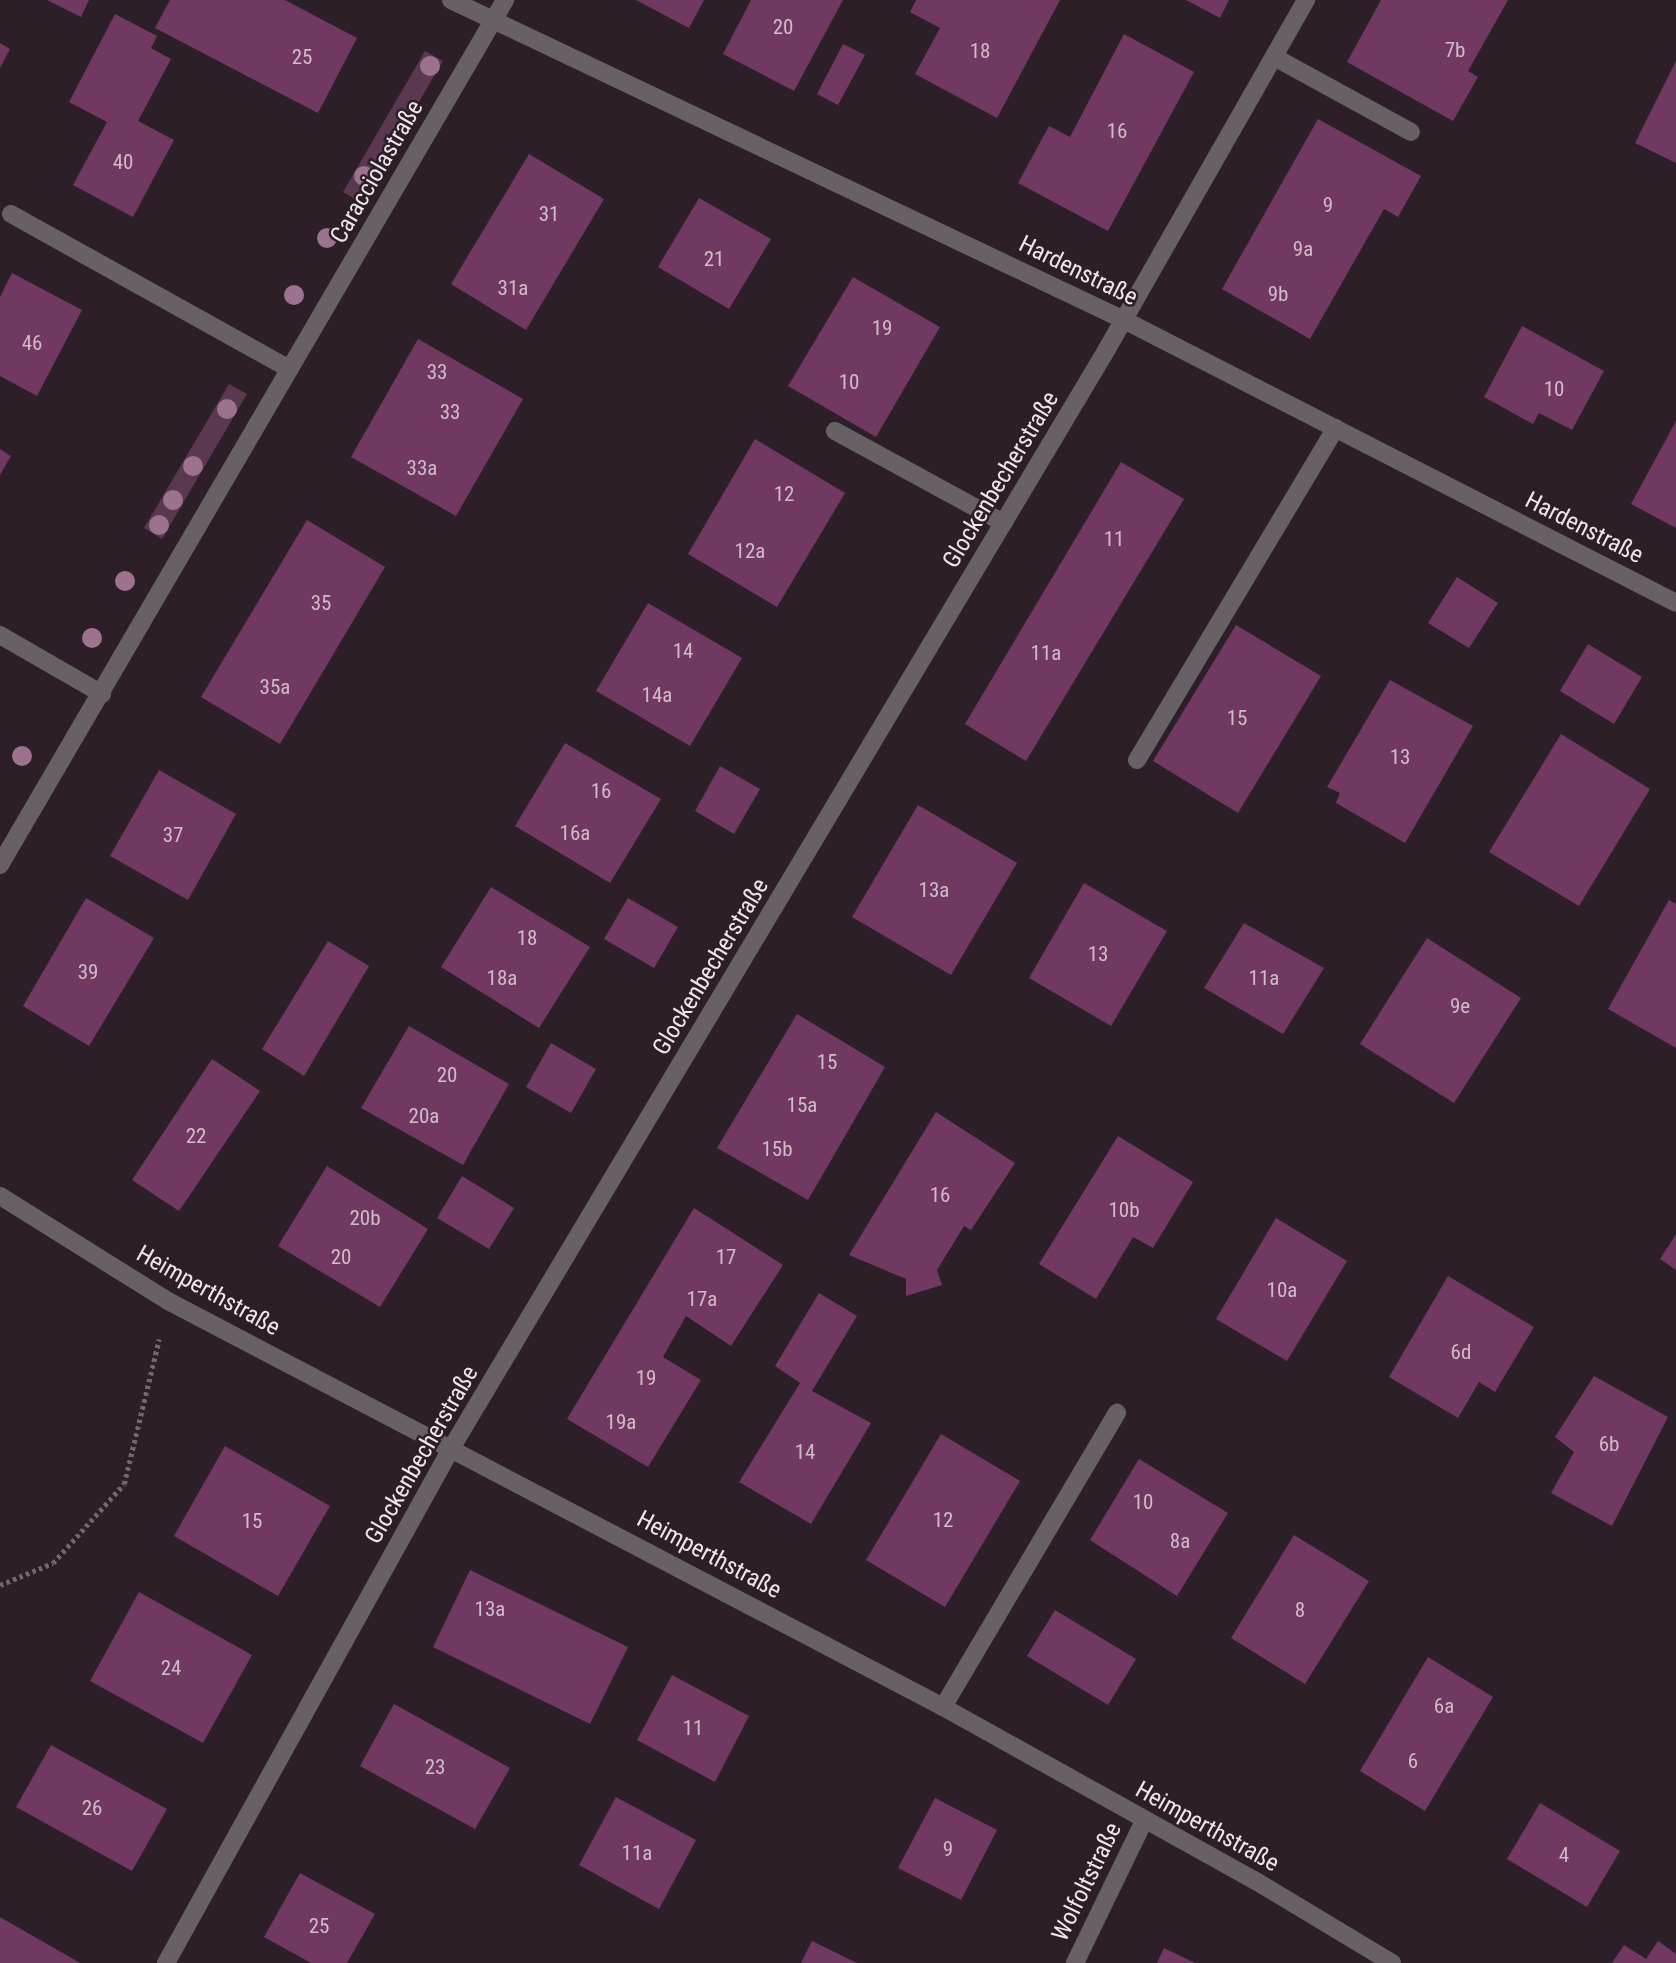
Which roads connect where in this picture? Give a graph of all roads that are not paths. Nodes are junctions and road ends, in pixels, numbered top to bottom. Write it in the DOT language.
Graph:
graph roads {
  1 [pos="451,0"];
  2 [pos="505,0"];
  3 [pos="1306,0"];
  4 [pos="493,21"];
  5 [pos="1274,57"];
  6 [pos="1411,132"];
  7 [pos="11,214"];
  8 [pos="1124,320"];
  9 [pos="290,369"];
  10 [pos="1336,428"];
  11 [pos="835,431"];
  12 [pos="1004,523"];
  13 [pos="1676,603"];
  14 [pos="0,635"];
  15 [pos="103,694"];
  16 [pos="1137,760"];
  17 [pos="0,865"];
  18 [pos="0,1196"];
  19 [pos="1117,1413"];
  20 [pos="452,1447"];
  21 [pos="943,1707"];
  22 [pos="1143,1821"];
  23 [pos="166,1963"];
  24 [pos="1075,1963"];
  25 [pos="1392,1963"];
  1 -- 4 [label="street, Hardenstraße"];
  2 -- 4 [label="street, Caracciolastraße"];
  3 -- 5 [label="street, Glockenbecherstraße"];
  4 -- 8 [label="street, Hardenstraße"];
  4 -- 9 [label="street, Caracciolastraße"];
  5 -- 6 [label="street"];
  5 -- 8 [label="street, Glockenbecherstraße"];
  7 -- 9 [label="street"];
  8 -- 10 [label="street, Hardenstraße"];
  8 -- 12 [label="street, Glockenbecherstraße"];
  9 -- 15 [label="street, Caracciolastraße"];
  10 -- 13 [label="street, Hardenstraße"];
  10 -- 16 [label="street"];
  11 -- 12 [label="street"];
  12 -- 20 [label="street, Glockenbecherstraße"];
  14 -- 15 [label="street"];
  15 -- 17 [label="street, Caracciolastraße"];
  18 -- 20 [label="street, Heimperthstraße"];
  19 -- 21 [label="street"];
  20 -- 21 [label="street, Heimperthstraße"];
  20 -- 23 [label="street, Glockenbecherstraße"];
  21 -- 22 [label="street, Heimperthstraße"];
  22 -- 24 [label="street, Wolfoltstraße"];
  22 -- 25 [label="street, Heimperthstraße"];
}
